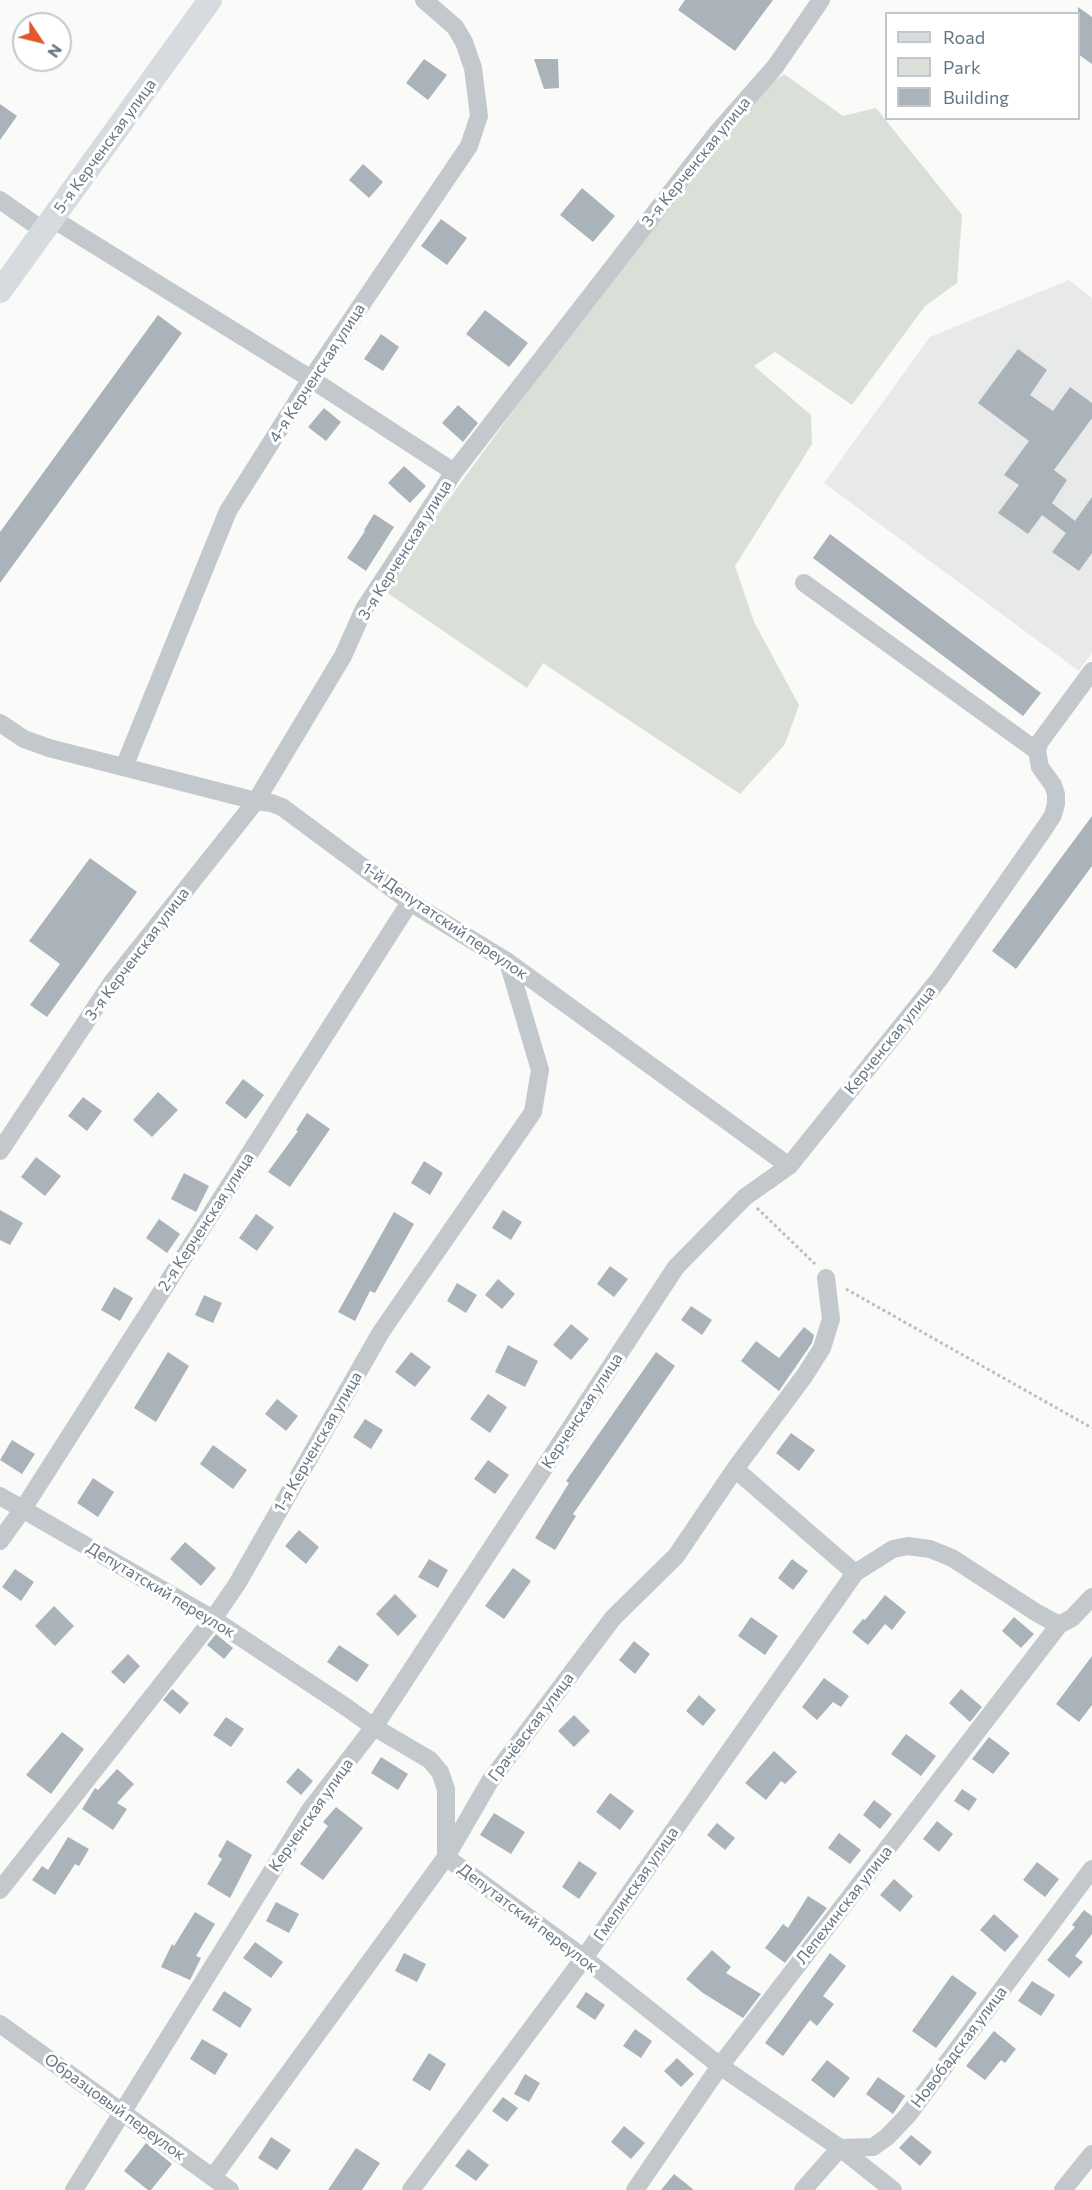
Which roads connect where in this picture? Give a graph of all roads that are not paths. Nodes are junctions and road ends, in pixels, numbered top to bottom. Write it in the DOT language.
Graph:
graph roads {
  1 [pos="210,0"];
  2 [pos="424,0"];
  3 [pos="821,0"];
  4 [pos="0,200"];
  5 [pos="48,225"];
  6 [pos="0,291"];
  7 [pos="311,379"];
  8 [pos="454,472"];
  9 [pos="804,583"];
  10 [pos="1092,671"];
  11 [pos="0,723"];
  12 [pos="1037,751"];
  13 [pos="124,767"];
  14 [pos="256,801"];
  15 [pos="410,902"];
  16 [pos="508,962"];
  17 [pos="0,1151"];
  18 [pos="789,1166"];
  19 [pos="826,1278"];
  20 [pos="735,1469"];
  21 [pos="0,1496"];
  22 [pos="23,1509"];
  23 [pos="0,1541"];
  24 [pos="855,1573"];
  25 [pos="1092,1597"];
  26 [pos="213,1619"];
  27 [pos="1059,1625"];
  28 [pos="374,1727"];
  29 [pos="446,1857"];
  30 [pos="1092,1869"];
  31 [pos="0,1890"];
  32 [pos="584,1958"];
  33 [pos="0,2024"];
  34 [pos="720,2066"];
  35 [pos="121,2111"];
  36 [pos="840,2148"];
  37 [pos="1092,2154"];
  38 [pos="213,2177"];
  39 [pos="74,2190"];
  40 [pos="230,2190"];
  41 [pos="411,2190"];
  42 [pos="635,2190"];
  43 [pos="803,2190"];
  44 [pos="893,2190"];
  45 [pos="1063,2190"];
  1 -- 5 [label="main road, 5-я Керченская улица"];
  2 -- 7 [label="street, 4-я Керченская улица"];
  3 -- 8 [label="street, 3-я Керченская улица"];
  4 -- 5 [label="street"];
  5 -- 6 [label="main road, 5-я Керченская улица"];
  5 -- 7 [label="street"];
  7 -- 8 [label="street"];
  7 -- 13 [label="street, 4-я Керченская улица"];
  8 -- 14 [label="street, 3-я Керченская улица"];
  9 -- 12 [label="street"];
  10 -- 12 [label="street"];
  11 -- 13 [label="street, 1-й Депутатский переулок"];
  12 -- 18 [label="street, Керченская улица"];
  13 -- 14 [label="street, 1-й Депутатский переулок"];
  14 -- 15 [label="street, 1-й Депутатский переулок"];
  14 -- 17 [label="street, 3-я Керченская улица"];
  15 -- 16 [label="street, 1-й Депутатский переулок"];
  15 -- 22 [label="street, 2-я Керченская улица"];
  16 -- 18 [label="street, 1-й Депутатский переулок"];
  16 -- 26 [label="street, 1-я Керченская улица"];
  18 -- 28 [label="street, Керченская улица"];
  19 -- 20 [label="street, Грачёвская улица"];
  20 -- 24 [label="street"];
  20 -- 29 [label="street, Грачёвская улица"];
  21 -- 22 [label="street, Депутатский переулок"];
  22 -- 23 [label="street, 2-я Керченская улица"];
  22 -- 26 [label="street, Депутатский переулок"];
  24 -- 27 [label="street"];
  24 -- 32 [label="street, Гмелинская улица"];
  25 -- 27 [label="street, Лепехинская улица"];
  26 -- 28 [label="street, Депутатский переулок"];
  26 -- 31 [label="street, 1-я Керченская улица"];
  27 -- 34 [label="street, Лепехинская улица"];
  28 -- 29 [label="street, Депутатский переулок"];
  28 -- 35 [label="street, Керченская улица"];
  29 -- 32 [label="street, Депутатский переулок"];
  29 -- 38 [label="street, Грачёвская улица"];
  30 -- 36 [label="street, Новобадская улица"];
  32 -- 34 [label="street, Депутатский переулок"];
  32 -- 41 [label="street, Гмелинская улица"];
  33 -- 35 [label="street, Образцовый переулок"];
  34 -- 36 [label="street, Депутатский переулок"];
  34 -- 42 [label="street, Лепехинская улица"];
  35 -- 38 [label="street, Образцовый переулок"];
  35 -- 39 [label="street, Керченская улица"];
  36 -- 43 [label="street"];
  36 -- 44 [label="street, Депутатский переулок"];
  37 -- 45 [label="street"];
  38 -- 40 [label="street, Образцовый переулок"];
}
